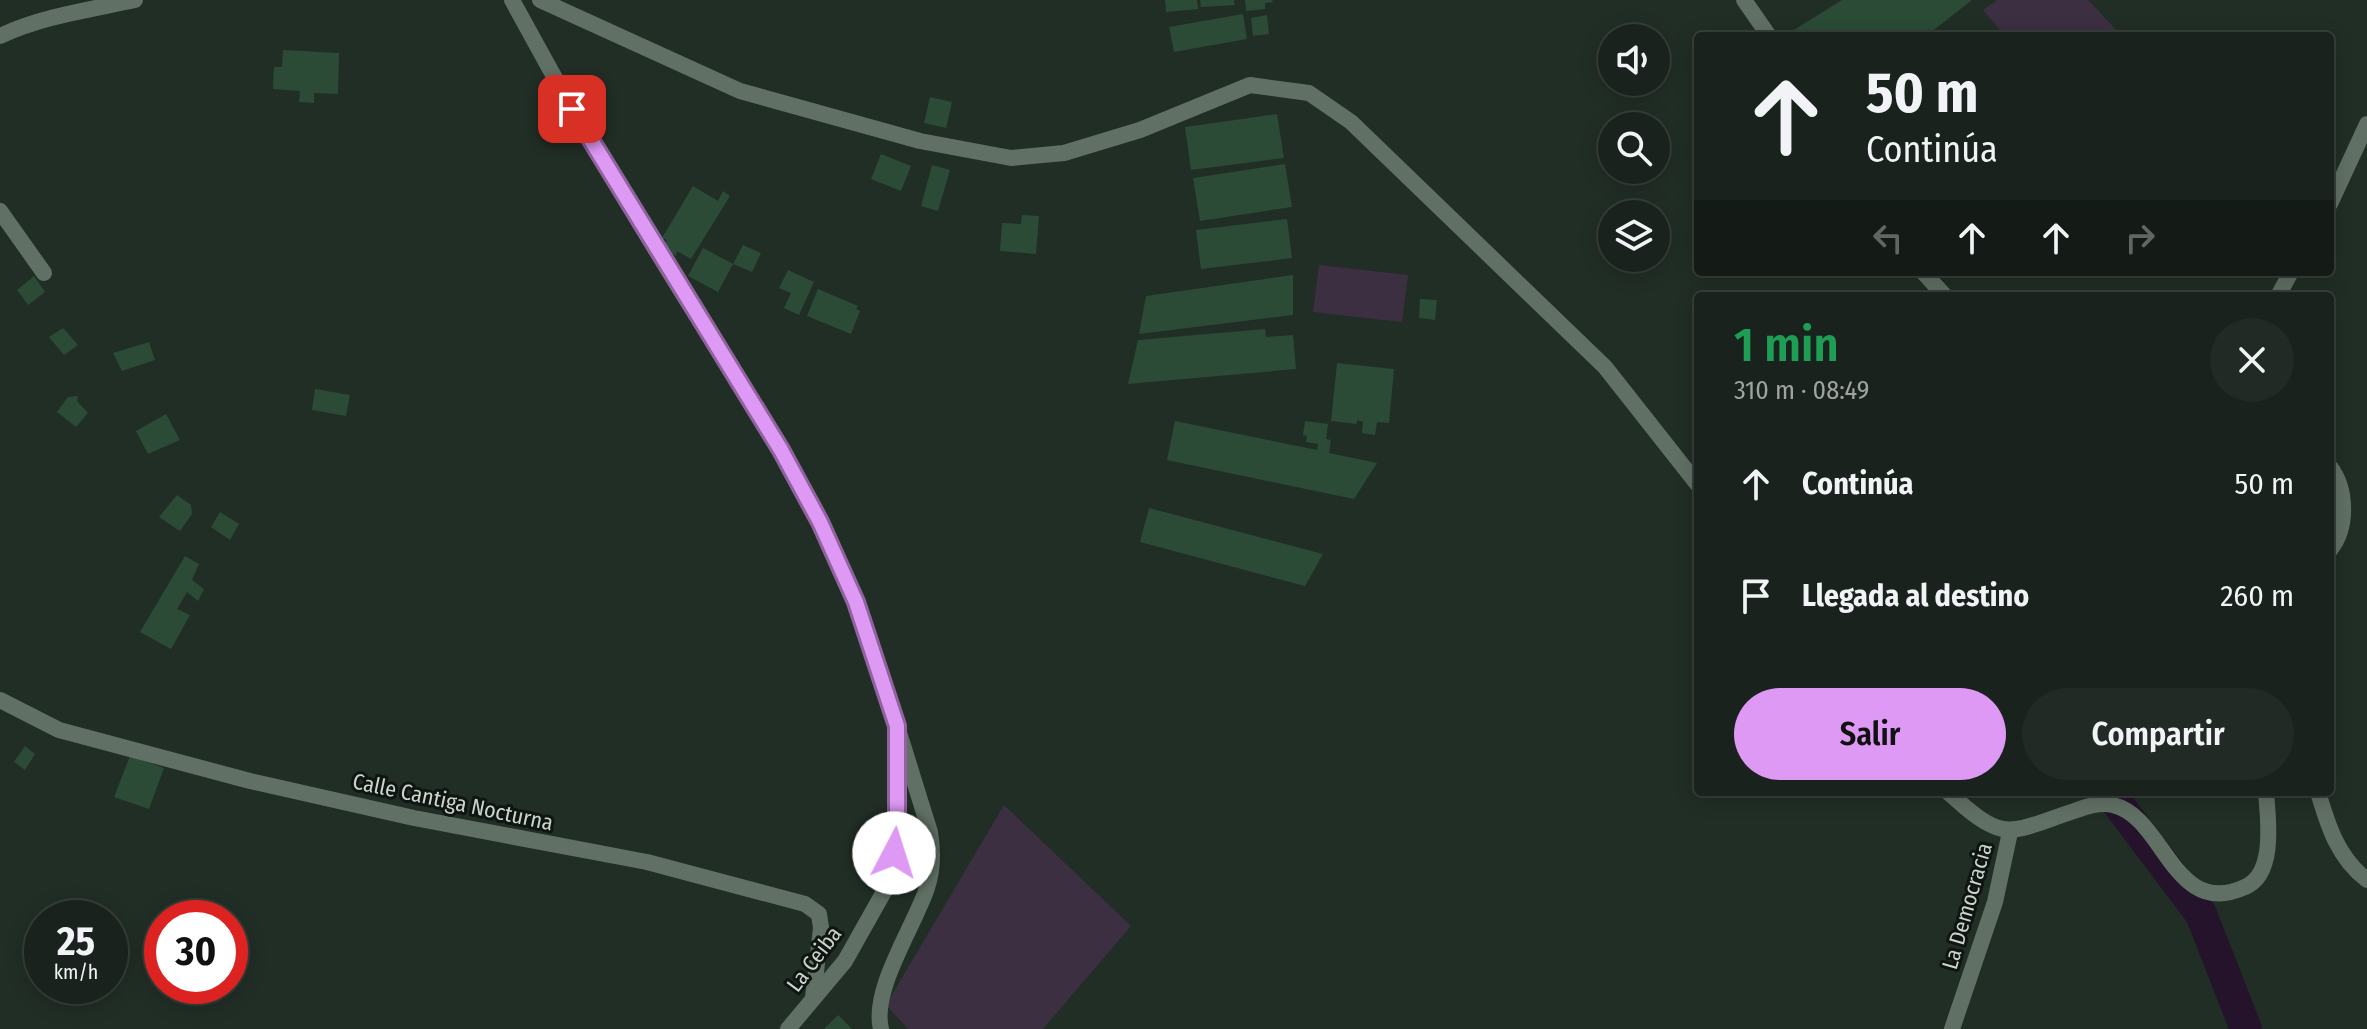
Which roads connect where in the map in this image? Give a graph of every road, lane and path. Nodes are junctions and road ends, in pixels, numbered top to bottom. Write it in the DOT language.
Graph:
graph roads {
  1 [pos="135,0"];
  2 [pos="512,0"];
  3 [pos="540,0"];
  4 [pos="1744,0"];
  5 [pos="1766,32"];
  6 [pos="0,36"];
  7 [pos="2367,124"];
  8 [pos="2334,195"];
  9 [pos="0,211"];
  10 [pos="44,273"];
  11 [pos="1927,276"];
  12 [pos="1941,292"];
  13 [pos="2334,472"];
  14 [pos="1694,480"];
  15 [pos="2334,545"];
  16 [pos="0,700"];
  17 [pos="897,726"];
  18 [pos="1952,796"];
  19 [pos="2266,796"];
  20 [pos="2319,796"];
  21 [pos="2010,832"];
  22 [pos="2367,880"];
  23 [pos="813,998"];
  24 [pos="788,1029"];
  25 [pos="881,1029"];
  26 [pos="1952,1029"];
  1 -- 6 [label="street"];
  2 -- 17 [label="street"];
  3 -- 14 [label="street"];
  4 -- 5 [label="street"];
  7 -- 8 [label="street"];
  9 -- 10 [label="street"];
  11 -- 12 [label="street"];
  13 -- 15 [label="street"];
  16 -- 23 [label="street, Calle Cantiga Nocturna"];
  17 -- 23 [label="street, La Ceiba"];
  17 -- 25 [label="street"];
  18 -- 21 [label="street"];
  19 -- 21 [label="street, La Democracia"];
  20 -- 22 [label="street"];
  21 -- 26 [label="street, La Democracia"];
  23 -- 24 [label="street, La Ceiba"];
}
